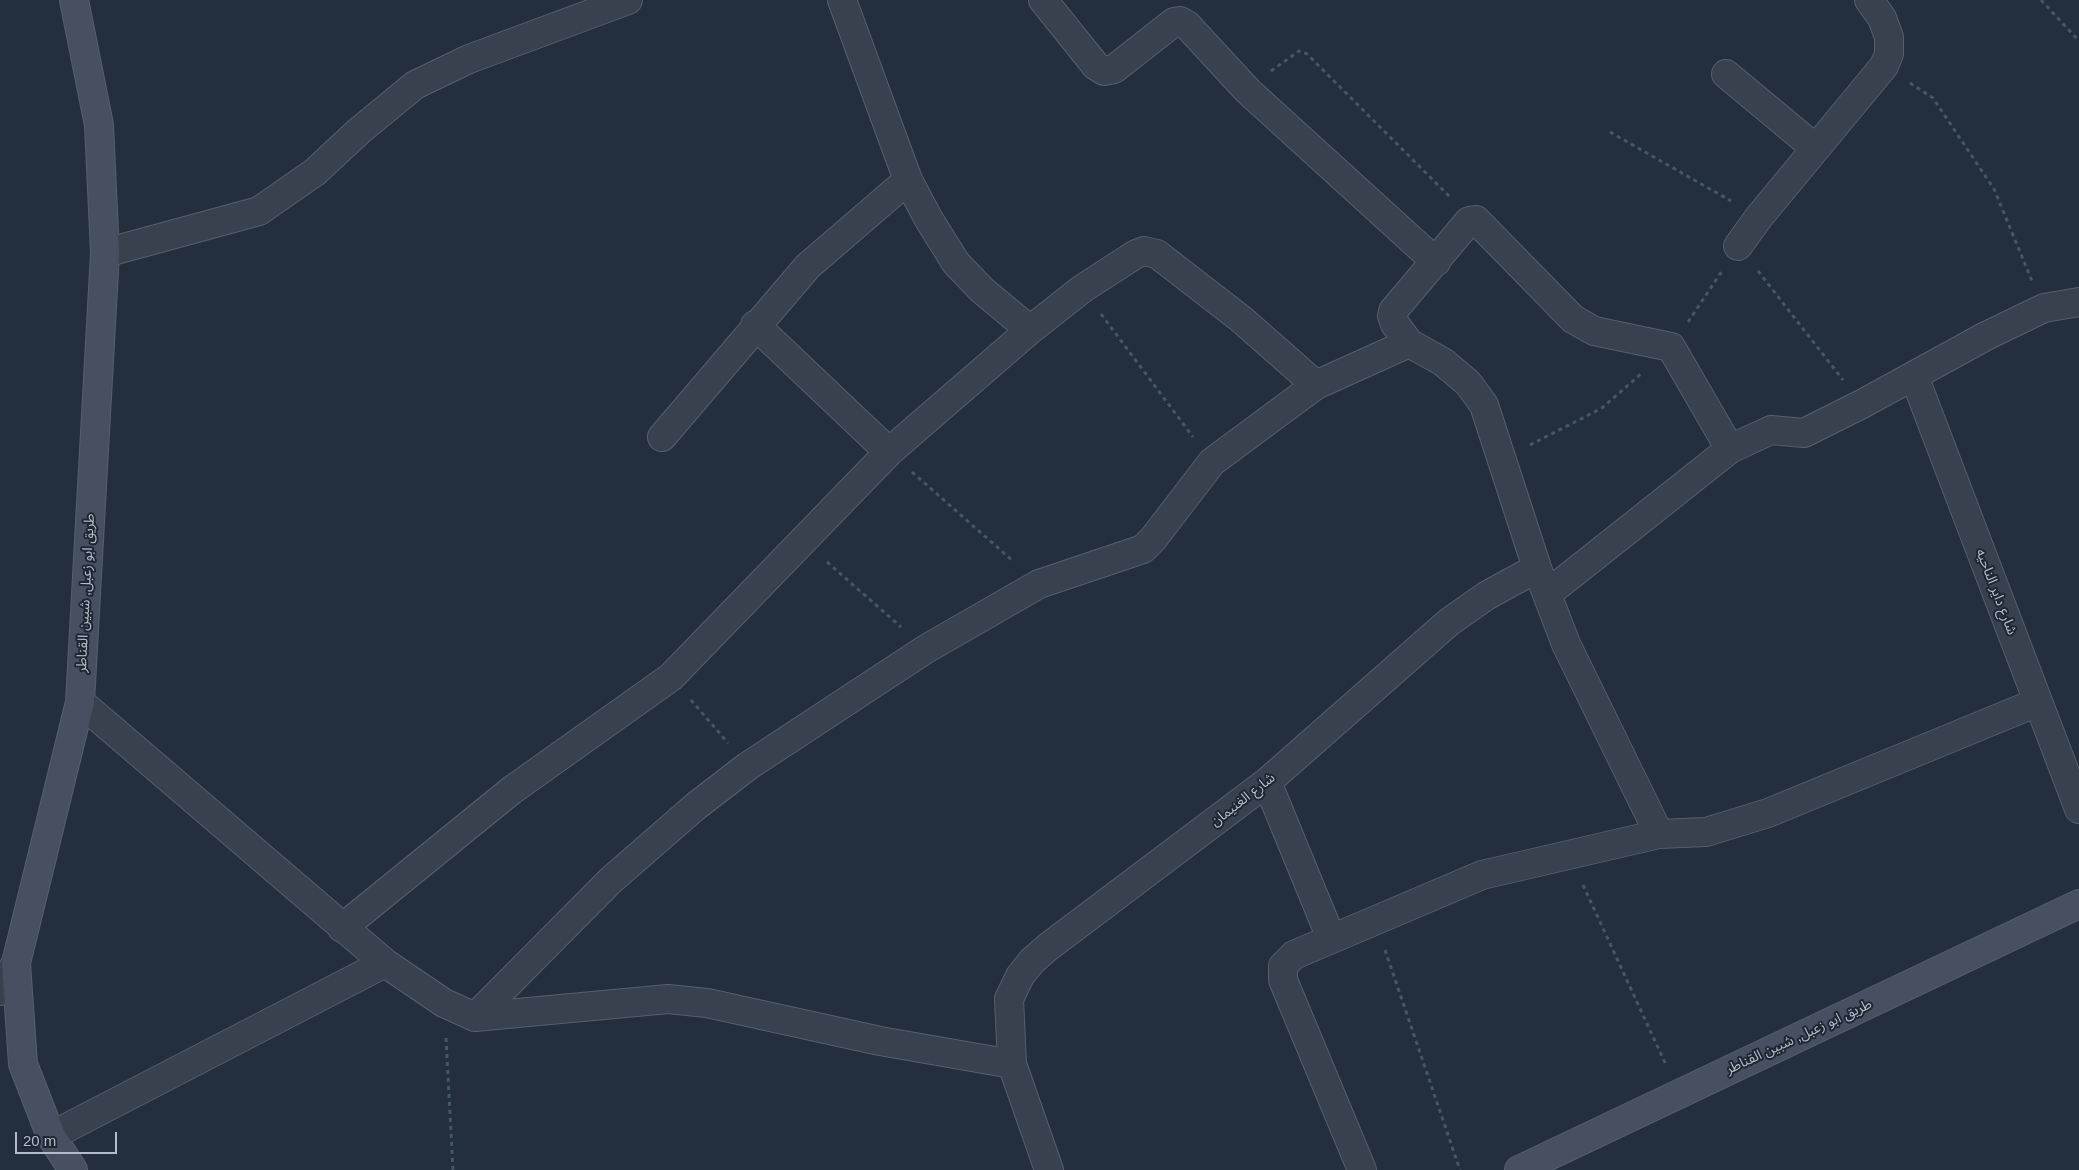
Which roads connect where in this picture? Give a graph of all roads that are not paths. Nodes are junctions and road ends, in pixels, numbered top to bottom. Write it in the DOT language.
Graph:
graph roads {
  1 [pos="74,0"];
  2 [pos="628,0"];
  3 [pos="842,0"];
  4 [pos="1043,0"];
  5 [pos="1869,0"];
  6 [pos="1726,74"];
  7 [pos="1815,148"];
  8 [pos="908,180"];
  9 [pos="1738,246"];
  10 [pos="105,253"];
  11 [pos="1436,262"];
  12 [pos="2079,302"];
  13 [pos="756,325"];
  14 [pos="1030,330"];
  15 [pos="1410,344"];
  16 [pos="1914,376"];
  17 [pos="1316,384"];
  18 [pos="662,437"];
  19 [pos="1730,449"];
  20 [pos="889,452"];
  21 [pos="1537,568"];
  22 [pos="1547,594"];
  23 [pos="80,702"];
  24 [pos="2038,702"];
  25 [pos="1267,782"];
  26 [pos="2079,809"];
  27 [pos="1659,834"];
  28 [pos="2079,904"];
  29 [pos="342,928"];
  30 [pos="1331,938"];
  31 [pos="16,963"];
  32 [pos="385,963"];
  33 [pos="0,991"];
  34 [pos="475,1017"];
  35 [pos="1012,1064"];
  36 [pos="50,1136"];
  37 [pos="73,1170"];
  38 [pos="1049,1170"];
  39 [pos="1362,1170"];
  40 [pos="1519,1170"];
  1 -- 10 [label="street, طريق ابو زعبل, شبين القناطر"];
  2 -- 10 [label="street"];
  3 -- 8 [label="street"];
  4 -- 11 [label="street"];
  5 -- 7 [label="street"];
  6 -- 7 [label="street"];
  7 -- 9 [label="street"];
  8 -- 13 [label="street"];
  8 -- 14 [label="street"];
  10 -- 23 [label="street, طريق ابو زعبل, شبين القناطر"];
  11 -- 15 [label="street"];
  11 -- 19 [label="street"];
  12 -- 16 [label="street"];
  13 -- 18 [label="street"];
  13 -- 20 [label="street"];
  14 -- 17 [label="street"];
  14 -- 20 [label="street"];
  15 -- 17 [label="street"];
  15 -- 21 [label="street"];
  16 -- 19 [label="street"];
  16 -- 24 [label="street, شارع داير الناحيه"];
  17 -- 34 [label="street"];
  19 -- 22 [label="street"];
  20 -- 29 [label="street"];
  21 -- 22 [label="street"];
  21 -- 25 [label="street, شارع الغنيمان"];
  22 -- 27 [label="street"];
  23 -- 29 [label="street"];
  23 -- 31 [label="street, طريق ابو زعبل, شبين القناطر"];
  24 -- 26 [label="street, شارع داير الناحيه"];
  24 -- 27 [label="street"];
  25 -- 30 [label="street"];
  25 -- 35 [label="street, شارع الغنيمان"];
  27 -- 30 [label="street"];
  28 -- 40 [label="street, طريق ابو زعبل, شبين القناطر"];
  29 -- 32 [label="street"];
  30 -- 39 [label="street"];
  31 -- 33 [label="street"];
  31 -- 36 [label="street, طريق ابو زعبل, شبين القناطر"];
  32 -- 34 [label="street"];
  32 -- 36 [label="street"];
  34 -- 35 [label="street"];
  35 -- 38 [label="street, شارع الغنيمان"];
  36 -- 37 [label="street, طريق ابو زعبل, شبين القناطر"];
}
